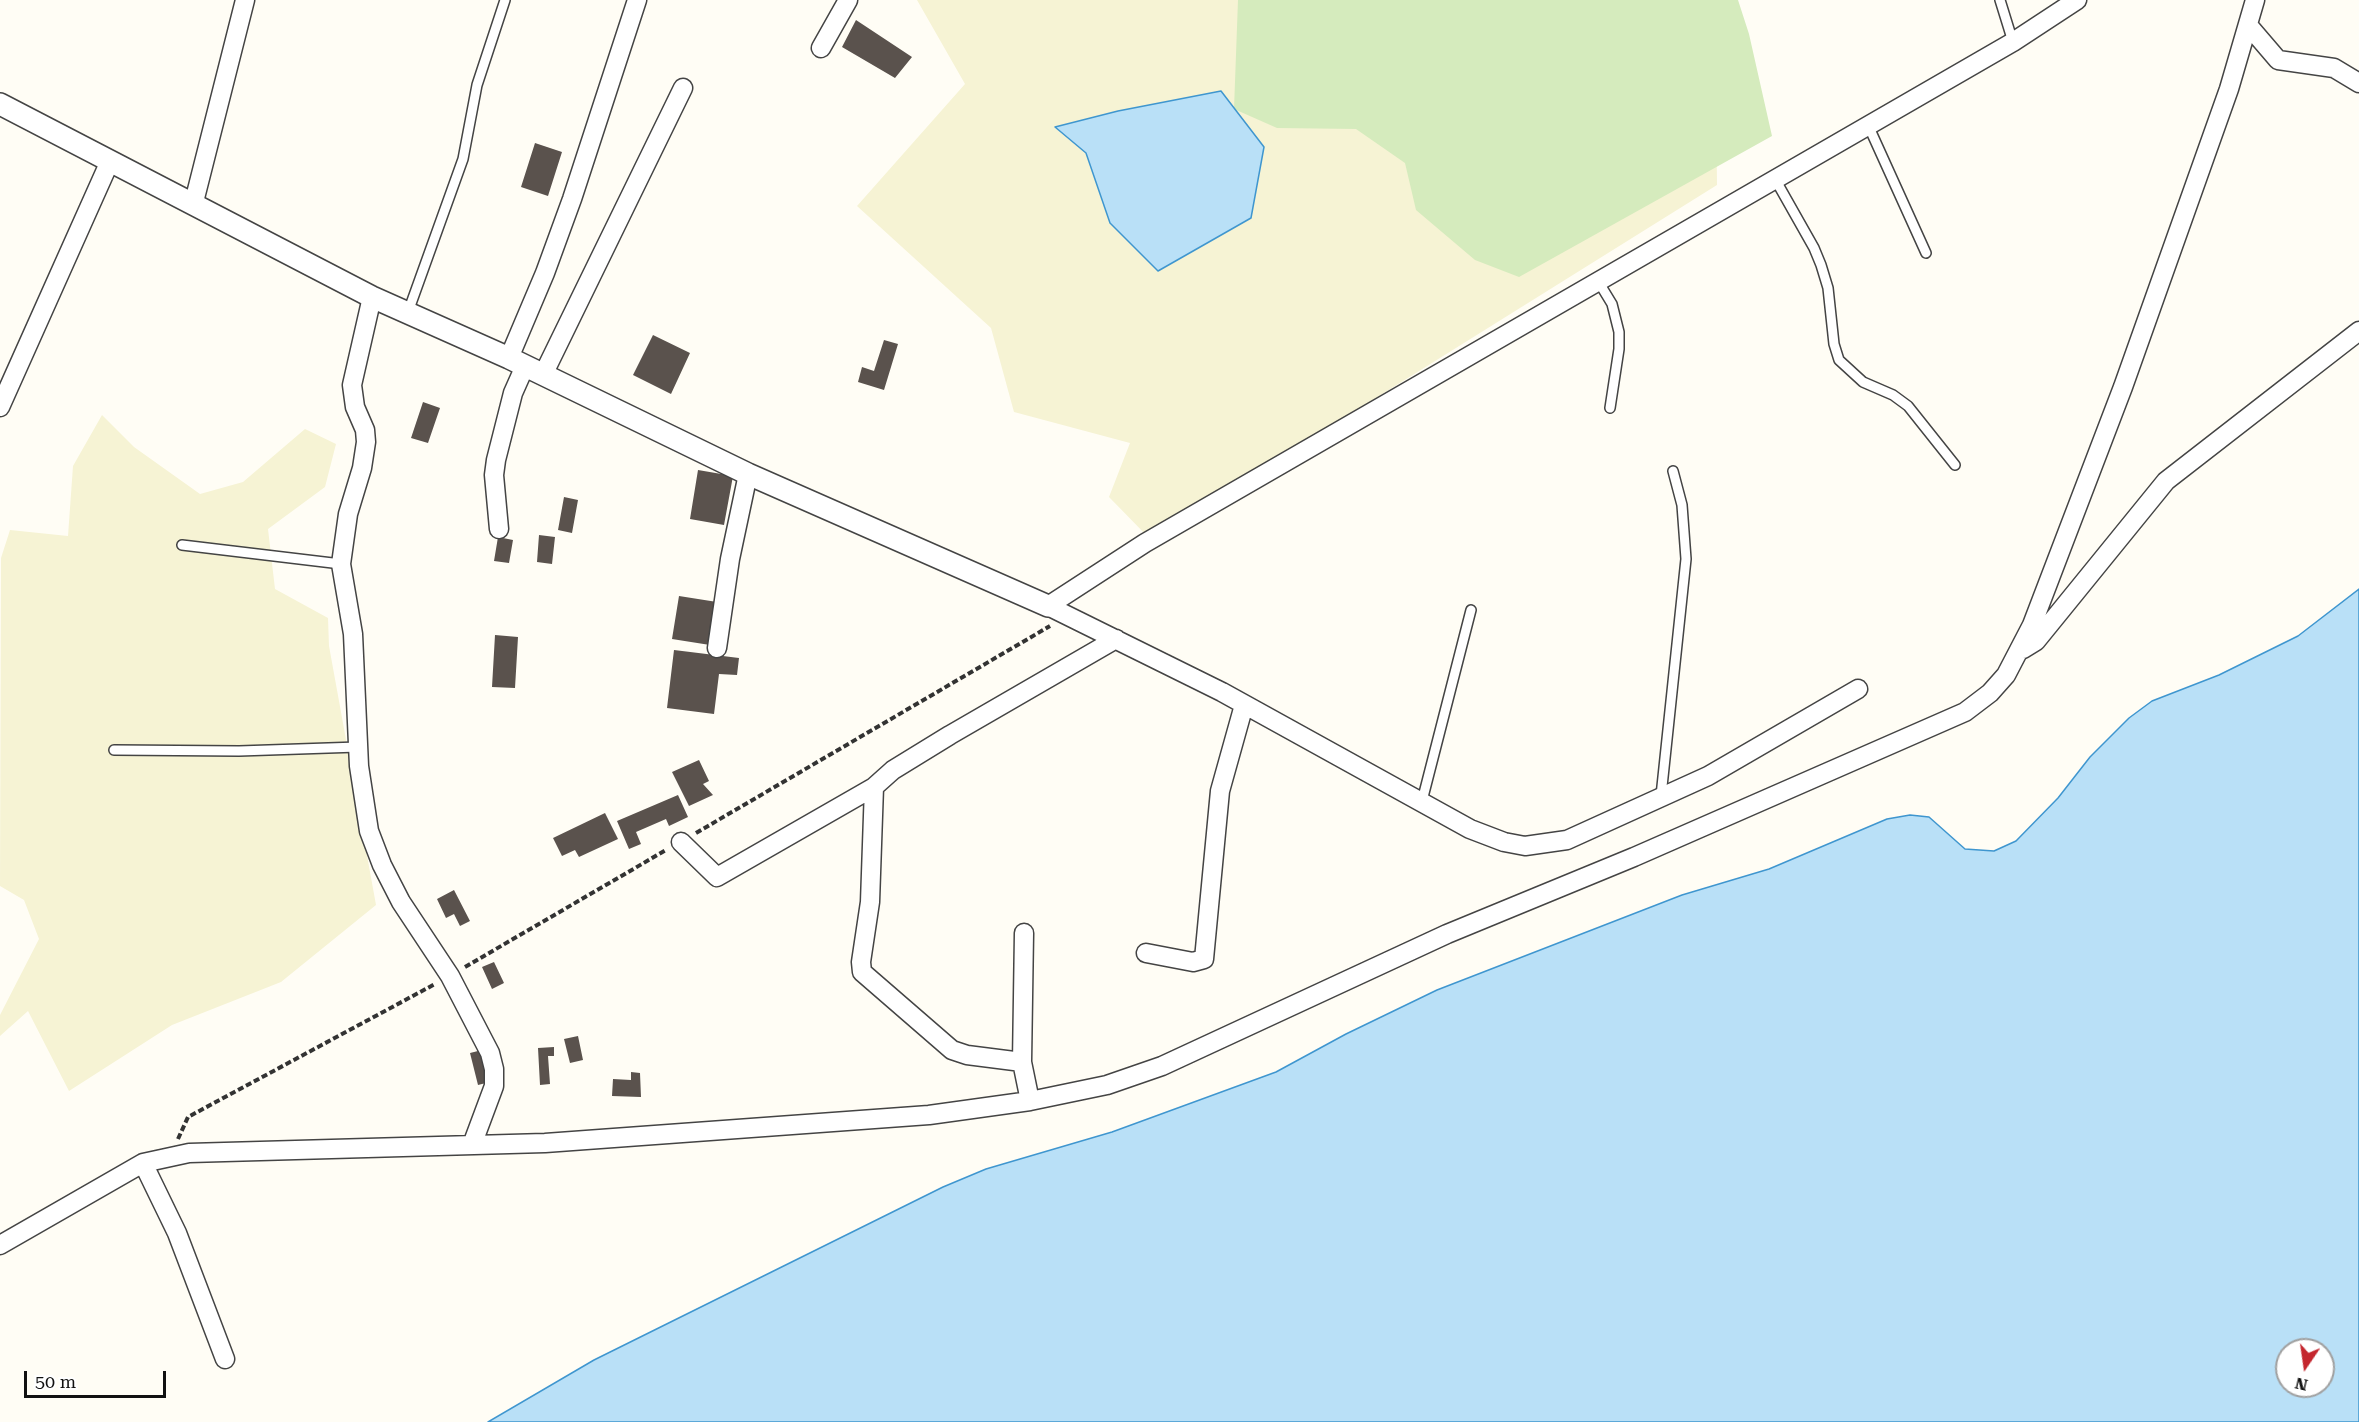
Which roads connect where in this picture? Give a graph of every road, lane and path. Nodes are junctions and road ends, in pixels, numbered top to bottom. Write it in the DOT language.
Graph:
graph roads {
  1 [pos="245,0"];
  2 [pos="505,0"];
  3 [pos="638,0"];
  4 [pos="848,0"];
  5 [pos="2000,0"];
  6 [pos="2077,0"];
  7 [pos="2255,0"];
  8 [pos="2248,25"];
  9 [pos="2013,42"];
  10 [pos="821,48"];
  11 [pos="2359,83"];
  12 [pos="683,88"];
  13 [pos="0,104"];
  14 [pos="1868,125"];
  15 [pos="110,161"];
  16 [pos="1775,179"];
  17 [pos="194,202"];
  18 [pos="1926,253"];
  19 [pos="1598,281"];
  20 [pos="372,297"];
  21 [pos="408,312"];
  22 [pos="2359,331"];
  23 [pos="526,366"];
  24 [pos="0,407"];
  25 [pos="1610,408"];
  26 [pos="1955,465"];
  27 [pos="1673,471"];
  28 [pos="748,474"];
  29 [pos="499,529"];
  30 [pos="182,545"];
  31 [pos="341,564"];
  32 [pos="1048,606"];
  33 [pos="1471,610"];
  34 [pos="1068,615"];
  35 [pos="1116,639"];
  36 [pos="717,648"];
  37 [pos="2021,649"];
  38 [pos="1858,689"];
  39 [pos="1244,705"];
  40 [pos="358,747"];
  41 [pos="114,750"];
  42 [pos="874,787"];
  43 [pos="1661,796"];
  44 [pos="1422,801"];
  45 [pos="681,842"];
  46 [pos="1024,933"];
  47 [pos="1146,953"];
  48 [pos="450,976"];
  49 [pos="1022,1062"];
  50 [pos="1030,1101"];
  51 [pos="188,1117"];
  52 [pos="472,1145"];
  53 [pos="143,1163"];
  54 [pos="0,1245"];
  55 [pos="225,1359"];
  1 -- 17 [label="street"];
  2 -- 21 [label="lane"];
  3 -- 23 [label="street"];
  4 -- 10 [label="street"];
  5 -- 9 [label="lane"];
  6 -- 9 [label="street"];
  7 -- 8 [label="street"];
  8 -- 11 [label="street"];
  8 -- 37 [label="street"];
  9 -- 14 [label="street"];
  12 -- 23 [label="street"];
  13 -- 15 [label="street"];
  14 -- 16 [label="street"];
  14 -- 18 [label="lane"];
  15 -- 17 [label="street"];
  15 -- 24 [label="street"];
  16 -- 19 [label="street"];
  16 -- 26 [label="lane"];
  17 -- 20 [label="street"];
  19 -- 25 [label="lane"];
  19 -- 32 [label="street"];
  20 -- 21 [label="street"];
  20 -- 31 [label="street"];
  21 -- 23 [label="street"];
  22 -- 37 [label="street"];
  23 -- 28 [label="street"];
  23 -- 29 [label="street"];
  27 -- 43 [label="lane"];
  28 -- 32 [label="street"];
  28 -- 36 [label="street"];
  30 -- 31 [label="lane"];
  31 -- 40 [label="street"];
  32 -- 34 [label="street"];
  33 -- 44 [label="lane"];
  34 -- 35 [label="street"];
  34 -- 45 [label="path"];
  35 -- 39 [label="street"];
  35 -- 42 [label="street"];
  37 -- 50 [label="street"];
  38 -- 43 [label="street"];
  39 -- 44 [label="street"];
  39 -- 47 [label="street"];
  40 -- 41 [label="lane"];
  40 -- 48 [label="street"];
  42 -- 45 [label="street"];
  42 -- 49 [label="street"];
  43 -- 44 [label="street"];
  45 -- 48 [label="path"];
  46 -- 49 [label="street"];
  48 -- 51 [label="path"];
  48 -- 52 [label="street"];
  49 -- 50 [label="street"];
  50 -- 52 [label="street"];
  52 -- 53 [label="street"];
  53 -- 54 [label="street"];
  53 -- 55 [label="street"];
}
